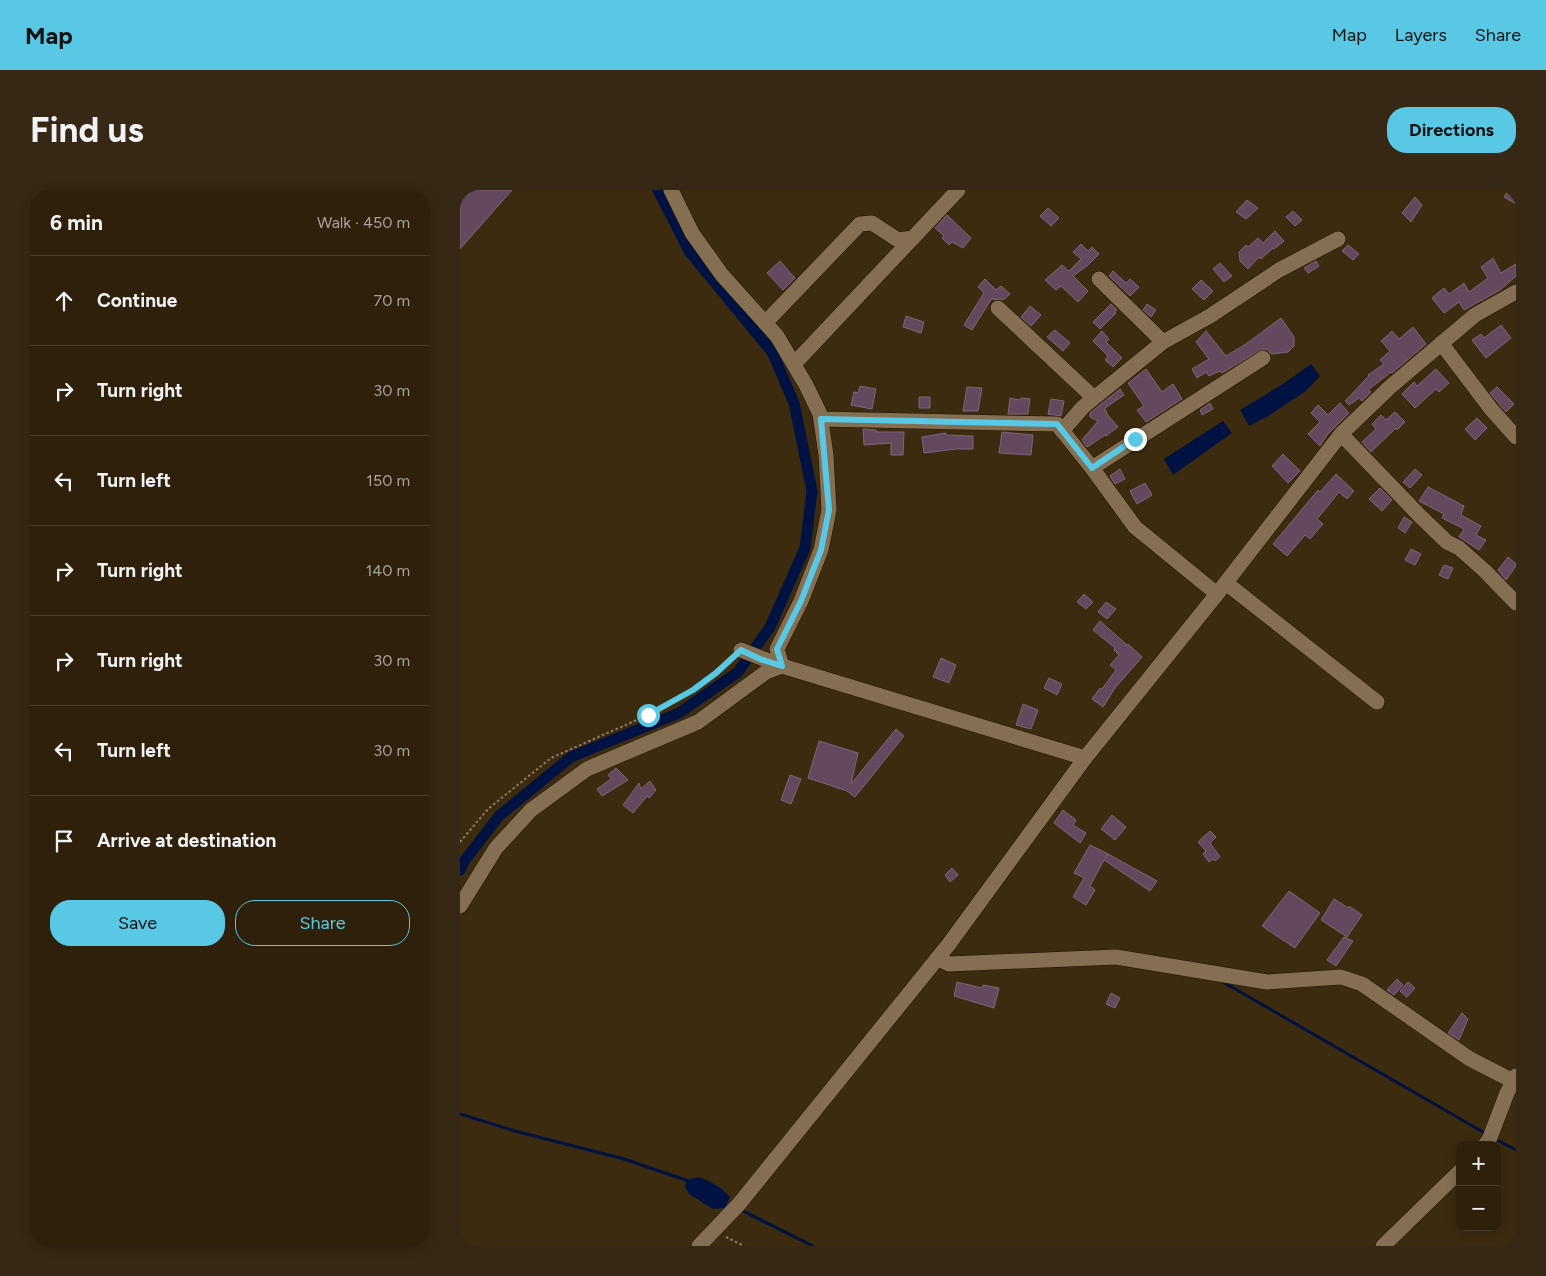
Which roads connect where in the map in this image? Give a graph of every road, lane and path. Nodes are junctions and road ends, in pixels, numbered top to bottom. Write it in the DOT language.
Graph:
graph roads {
  1 [pos="672,190"];
  2 [pos="958,190"];
  3 [pos="913,238"];
  4 [pos="1338,239"];
  5 [pos="1099,279"];
  6 [pos="1516,292"];
  7 [pos="998,308"];
  8 [pos="765,323"];
  9 [pos="1163,342"];
  10 [pos="1442,343"];
  11 [pos="1263,358"];
  12 [pos="794,364"];
  13 [pos="1094,398"];
  14 [pos="821,419"];
  15 [pos="1062,431"];
  16 [pos="1341,434"];
  17 [pos="1516,437"];
  18 [pos="1092,468"];
  19 [pos="1221,588"];
  20 [pos="1516,603"];
  21 [pos="741,650"];
  22 [pos="782,666"];
  23 [pos="1377,702"];
  24 [pos="1086,758"];
  25 [pos="460,842"];
  26 [pos="460,906"];
  27 [pos="937,958"];
  28 [pos="1515,1079"];
  29 [pos="1488,1141"];
  30 [pos="1456,1174"];
  31 [pos="713,1231"];
  32 [pos="699,1246"];
  33 [pos="744,1246"];
  34 [pos="1383,1246"];
  1 -- 8 [label="street"];
  2 -- 3 [label="street"];
  3 -- 8 [label="street"];
  3 -- 12 [label="street"];
  4 -- 9 [label="street"];
  5 -- 9 [label="street"];
  6 -- 10 [label="street"];
  7 -- 13 [label="street"];
  8 -- 12 [label="street"];
  9 -- 13 [label="street"];
  10 -- 16 [label="street"];
  10 -- 17 [label="street"];
  11 -- 18 [label="street"];
  12 -- 14 [label="street"];
  13 -- 15 [label="street"];
  14 -- 15 [label="street"];
  14 -- 22 [label="street"];
  15 -- 18 [label="street"];
  16 -- 19 [label="street"];
  16 -- 20 [label="street"];
  18 -- 19 [label="street"];
  19 -- 23 [label="street"];
  19 -- 24 [label="street"];
  21 -- 22 [label="street"];
  21 -- 25 [label="path"];
  22 -- 24 [label="street"];
  22 -- 26 [label="street"];
  24 -- 27 [label="street"];
  27 -- 28 [label="street"];
  27 -- 31 [label="street"];
  28 -- 29 [label="street"];
  30 -- 34 [label="street"];
  31 -- 32 [label="street"];
  31 -- 33 [label="path"];
}
